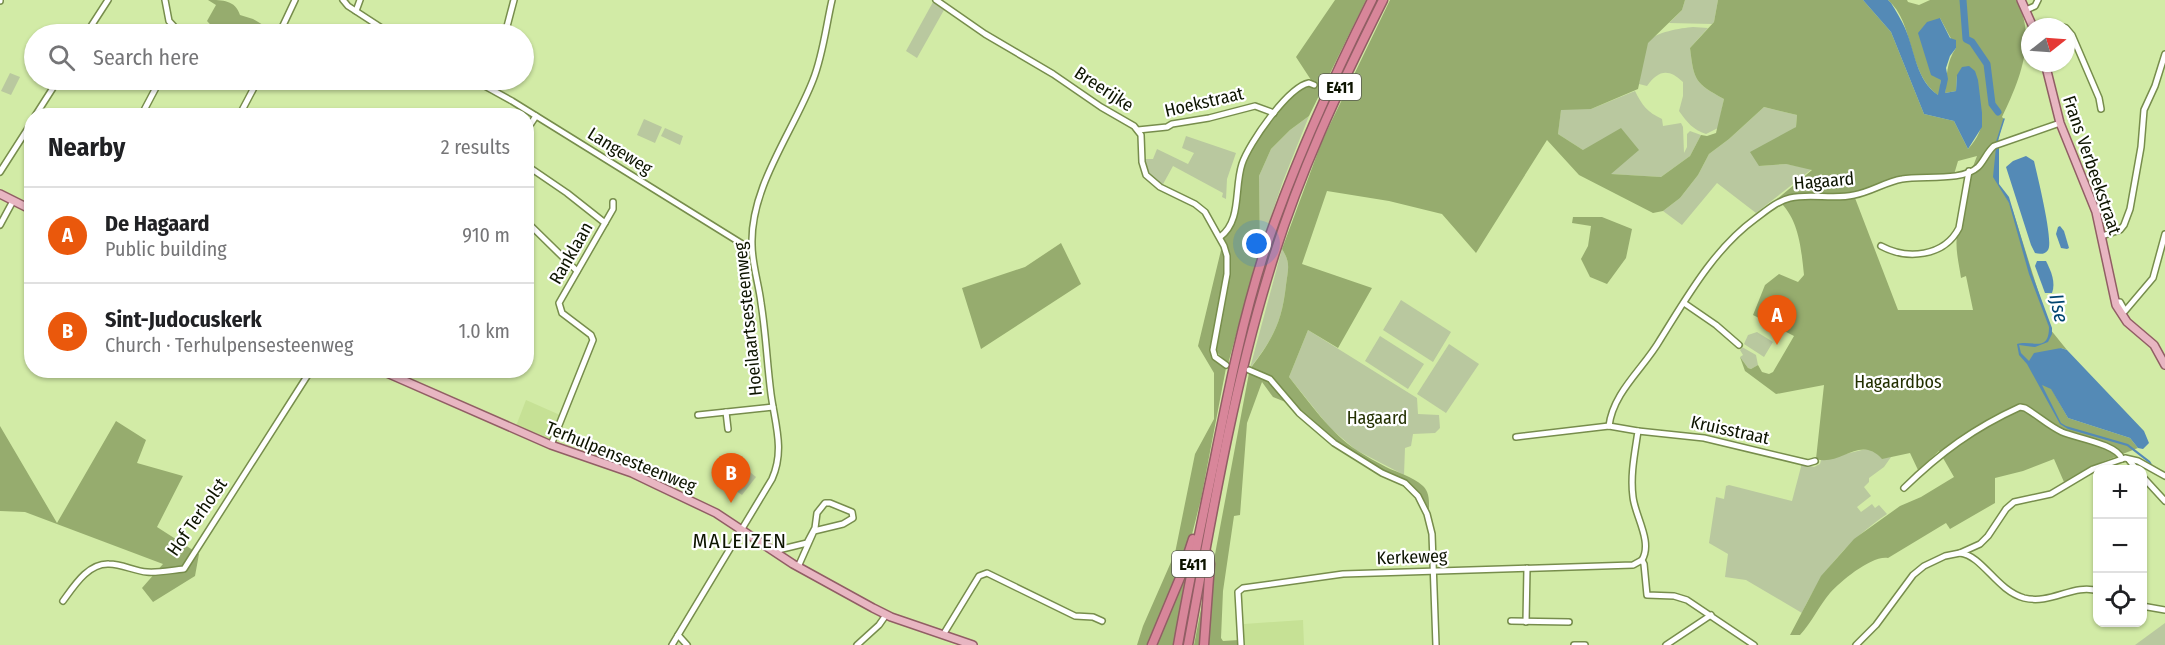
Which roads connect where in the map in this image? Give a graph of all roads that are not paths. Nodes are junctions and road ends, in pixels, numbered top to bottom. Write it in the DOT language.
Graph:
graph roads {
  1 [pos="108,0"];
  2 [pos="165,0"];
  3 [pos="295,0"];
  4 [pos="343,0"];
  5 [pos="360,0"];
  6 [pos="514,0"];
  7 [pos="832,0"];
  8 [pos="936,0"];
  9 [pos="1372,0"];
  10 [pos="1383,0"];
  11 [pos="2021,0"];
  12 [pos="2038,0"];
  13 [pos="2026,10"];
  14 [pos="356,11"];
  15 [pos="2029,18"];
  16 [pos="92,24"];
  17 [pos="172,24"];
  18 [pos="284,24"];
  19 [pos="376,24"];
  20 [pos="508,24"];
  21 [pos="2075,42"];
  22 [pos="2165,54"];
  23 [pos="2047,72"];
  24 [pos="1314,85"];
  25 [pos="52,90"];
  26 [pos="155,90"];
  27 [pos="252,90"];
  28 [pos="493,90"];
  29 [pos="40,108"];
  30 [pos="145,108"];
  31 [pos="243,108"];
  32 [pos="523,108"];
  33 [pos="2101,109"];
  34 [pos="1274,113"];
  35 [pos="536,116"];
  36 [pos="534,119"];
  37 [pos="2060,123"];
  38 [pos="1138,130"];
  39 [pos="24,134"];
  40 [pos="534,170"];
  41 [pos="1969,171"];
  42 [pos="0,172"];
  43 [pos="0,194"];
  44 [pos="13,201"];
  45 [pos="613,202"];
  46 [pos="24,206"];
  47 [pos="604,224"];
  48 [pos="0,225"];
  49 [pos="534,229"];
  50 [pos="2165,234"];
  51 [pos="2102,236"];
  52 [pos="1220,237"];
  53 [pos="1881,246"];
  54 [pos="751,247"];
  55 [pos="578,271"];
  56 [pos="2115,302"];
  57 [pos="1684,303"];
  58 [pos="1739,345"];
  59 [pos="1226,365"];
  60 [pos="2165,365"];
  61 [pos="1249,370"];
  62 [pos="306,378"];
  63 [pos="398,378"];
  64 [pos="773,407"];
  65 [pos="726,412"];
  66 [pos="698,415"];
  67 [pos="1609,426"];
  68 [pos="728,429"];
  69 [pos="1638,430"];
  70 [pos="1516,436"];
  71 [pos="550,445"];
  72 [pos="2125,460"];
  73 [pos="1815,461"];
  74 [pos="2131,465"];
  75 [pos="2165,476"];
  76 [pos="2147,481"];
  77 [pos="1904,488"];
  78 [pos="2165,501"];
  79 [pos="1203,514"];
  80 [pos="740,530"];
  81 [pos="1207,550"];
  82 [pos="773,551"];
  83 [pos="1960,553"];
  84 [pos="1642,560"];
  85 [pos="798,567"];
  86 [pos="1527,568"];
  87 [pos="1434,571"];
  88 [pos="2093,590"];
  89 [pos="63,601"];
  90 [pos="2147,607"];
  91 [pos="2165,610"];
  92 [pos="886,615"];
  93 [pos="1711,615"];
  94 [pos="1102,621"];
  95 [pos="1511,621"];
  96 [pos="1526,622"];
  97 [pos="1569,622"];
  98 [pos="678,635"];
  99 [pos="943,635"];
  100 [pos="954,642"];
  101 [pos="672,645"];
  102 [pos="687,645"];
  103 [pos="857,645"];
  104 [pos="973,645"];
  105 [pos="1152,645"];
  106 [pos="1178,645"];
  107 [pos="1188,645"];
  108 [pos="1204,645"];
  109 [pos="1241,645"];
  110 [pos="1436,645"];
  111 [pos="1574,645"];
  112 [pos="1585,645"];
  113 [pos="1666,645"];
  114 [pos="1754,645"];
  115 [pos="1856,645"];
  1 -- 16 [label="street"];
  2 -- 17 [label="street"];
  3 -- 18 [label="street"];
  4 -- 14 [label="street"];
  5 -- 14 [label="street"];
  6 -- 20 [label="street"];
  7 -- 54 [label="street, Hoeilaartsesteenweg"];
  8 -- 38 [label="street, Breerijke"];
  9 -- 79 [label="highway, E411"];
  10 -- 81 [label="highway, E411"];
  11 -- 13 [label="main road"];
  12 -- 13 [label="street"];
  13 -- 15 [label="main road"];
  14 -- 19 [label="street"];
  21 -- 33 [label="street"];
  22 -- 51 [label="street"];
  23 -- 37 [label="main road, Frans Verbeekstraat"];
  24 -- 34 [label="street"];
  25 -- 29 [label="street"];
  26 -- 30 [label="street"];
  27 -- 31 [label="street"];
  28 -- 32 [label="street, Langeweg"];
  34 -- 38 [label="street, Hoekstraat"];
  34 -- 52 [label="street"];
  35 -- 36 [label="street"];
  35 -- 54 [label="street, Langeweg"];
  37 -- 41 [label="street"];
  37 -- 51 [label="main road, Frans Verbeekstraat"];
  38 -- 52 [label="street, Breerijke"];
  39 -- 42 [label="street"];
  40 -- 47 [label="street"];
  41 -- 53 [label="street"];
  41 -- 57 [label="street, Hagaard"];
  43 -- 44 [label="main road"];
  44 -- 46 [label="main road"];
  44 -- 48 [label="street"];
  45 -- 47 [label="street, Ranklaan"];
  47 -- 55 [label="street, Ranklaan"];
  49 -- 55 [label="street"];
  50 -- 56 [label="street"];
  51 -- 56 [label="main road, Frans Verbeekstraat"];
  52 -- 59 [label="street, Breerijke"];
  54 -- 64 [label="street, Hoeilaartsesteenweg"];
  55 -- 71 [label="street, Ranklaan"];
  56 -- 60 [label="main road, Frans Verbeekstraat"];
  57 -- 58 [label="street"];
  57 -- 67 [label="street, Hagaard"];
  61 -- 87 [label="street"];
  62 -- 89 [label="street, Hof Terholst"];
  63 -- 71 [label="main road, Terhulpensesteenweg"];
  64 -- 65 [label="street"];
  64 -- 80 [label="street, Hoeilaartsesteenweg"];
  65 -- 66 [label="street"];
  65 -- 68 [label="street"];
  67 -- 69 [label="street"];
  67 -- 70 [label="street"];
  69 -- 73 [label="street, Kruisstraat"];
  69 -- 84 [label="street"];
  71 -- 80 [label="main road, Terhulpensesteenweg"];
  72 -- 74 [label="street"];
  72 -- 75 [label="street"];
  72 -- 77 [label="street"];
  72 -- 83 [label="street"];
  76 -- 78 [label="street"];
  79 -- 105 [label="highway"];
  79 -- 106 [label="highway, E411"];
  80 -- 82 [label="main road, Terhulpensesteenweg"];
  80 -- 98 [label="street, Hoeilaartsesteenweg"];
  81 -- 107 [label="highway, E411"];
  81 -- 108 [label="highway"];
  82 -- 85 [label="main road, Terhulpensesteenweg"];
  82 -- 85 [label="street"];
  83 -- 88 [label="street"];
  83 -- 115 [label="street"];
  84 -- 86 [label="street, Kerkeweg"];
  84 -- 93 [label="street"];
  85 -- 92 [label="main road, Terhulpensesteenweg"];
  86 -- 87 [label="street, Kerkeweg"];
  86 -- 96 [label="street"];
  87 -- 109 [label="street, Kerkeweg"];
  87 -- 110 [label="street"];
  90 -- 91 [label="street"];
  92 -- 99 [label="main road, Terhulpensesteenweg"];
  92 -- 103 [label="street"];
  93 -- 113 [label="street"];
  93 -- 114 [label="street"];
  94 -- 99 [label="street"];
  95 -- 96 [label="street"];
  96 -- 97 [label="street"];
  98 -- 101 [label="street, Hoeilaartsesteenweg"];
  98 -- 102 [label="street"];
  99 -- 100 [label="main road, Terhulpensesteenweg"];
  100 -- 104 [label="main road, Terhulpensesteenweg"];
  111 -- 112 [label="street"];
}
